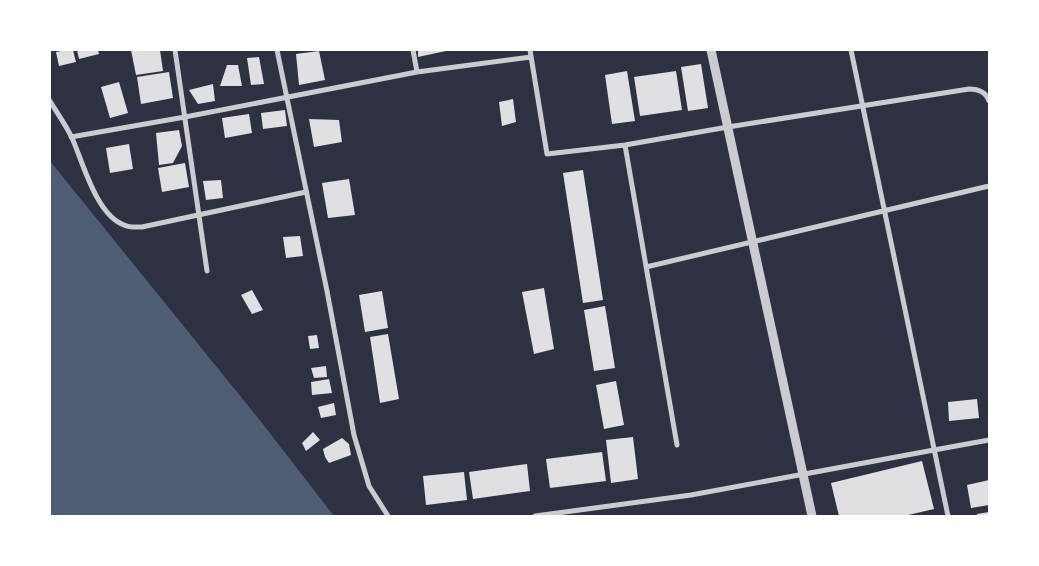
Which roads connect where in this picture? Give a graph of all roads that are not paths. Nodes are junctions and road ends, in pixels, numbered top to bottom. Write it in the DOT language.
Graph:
graph roads {
  1 [pos="175,50"];
  2 [pos="277,50"];
  3 [pos="413,50"];
  4 [pos="530,50"];
  5 [pos="711,50"];
  6 [pos="851,50"];
  7 [pos="531,57"];
  8 [pos="417,72"];
  9 [pos="287,98"];
  10 [pos="989,100"];
  11 [pos="50,101"];
  12 [pos="863,106"];
  13 [pos="185,117"];
  14 [pos="728,127"];
  15 [pos="71,137"];
  16 [pos="625,145"];
  17 [pos="989,186"];
  18 [pos="306,192"];
  19 [pos="884,211"];
  20 [pos="199,215"];
  21 [pos="753,242"];
  22 [pos="646,267"];
  23 [pos="207,271"];
  24 [pos="989,440"];
  25 [pos="677,445"];
  26 [pos="934,450"];
  27 [pos="803,474"];
  28 [pos="388,516"];
  29 [pos="535,516"];
  30 [pos="812,516"];
  31 [pos="948,516"];
  1 -- 13 [label="street"];
  2 -- 9 [label="street"];
  3 -- 8 [label="street"];
  4 -- 7 [label="street"];
  5 -- 14 [label="street"];
  6 -- 12 [label="street"];
  7 -- 8 [label="street"];
  7 -- 16 [label="street"];
  8 -- 9 [label="street"];
  9 -- 13 [label="street"];
  9 -- 18 [label="street"];
  10 -- 12 [label="street"];
  11 -- 15 [label="street"];
  12 -- 14 [label="street"];
  12 -- 19 [label="street"];
  13 -- 15 [label="street"];
  13 -- 20 [label="street"];
  14 -- 16 [label="street"];
  14 -- 21 [label="street"];
  15 -- 20 [label="street"];
  16 -- 22 [label="street"];
  17 -- 19 [label="street"];
  18 -- 20 [label="street"];
  18 -- 28 [label="street"];
  19 -- 21 [label="street"];
  19 -- 26 [label="street"];
  20 -- 23 [label="street"];
  21 -- 22 [label="street"];
  21 -- 27 [label="street"];
  22 -- 25 [label="street"];
  24 -- 26 [label="street"];
  26 -- 27 [label="street"];
  26 -- 31 [label="street"];
  27 -- 29 [label="street"];
  27 -- 30 [label="street"];
}
